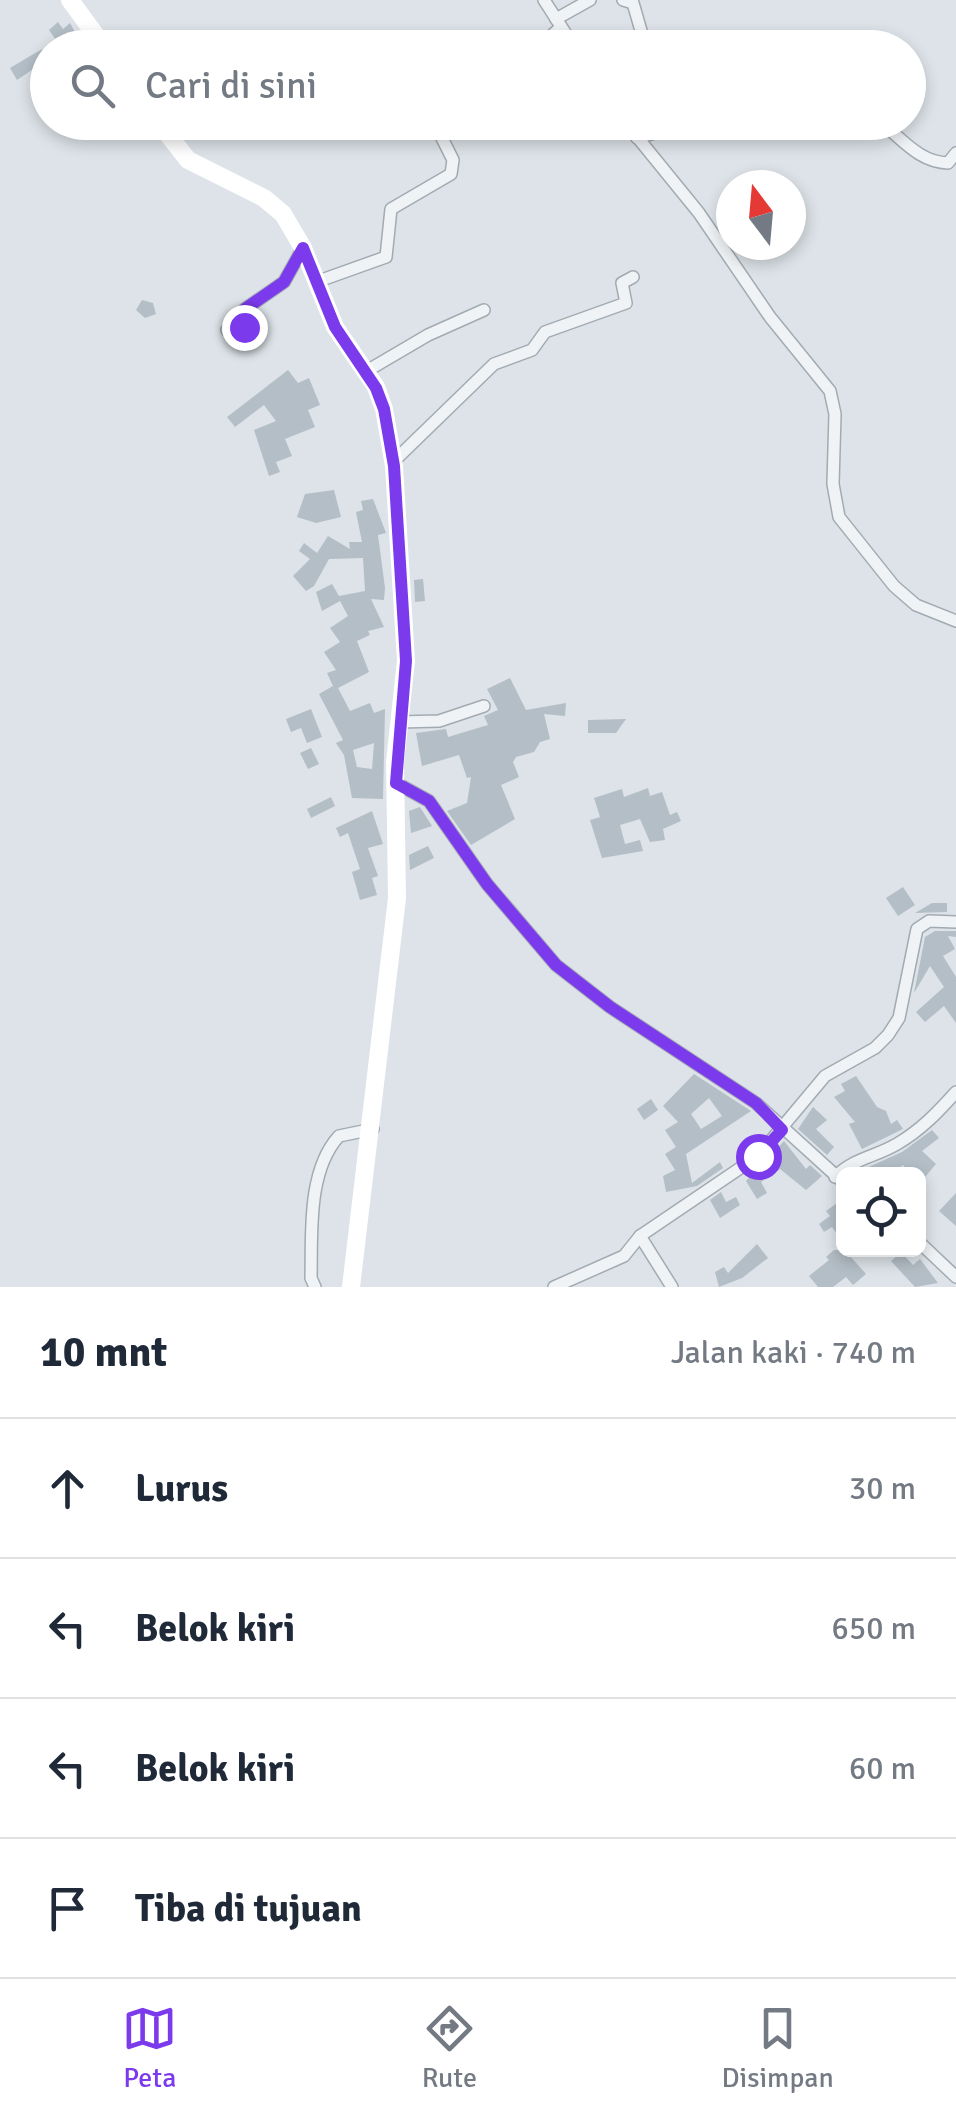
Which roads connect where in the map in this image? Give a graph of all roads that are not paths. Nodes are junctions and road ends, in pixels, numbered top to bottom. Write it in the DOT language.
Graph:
graph roads {
  1 [pos="70,0"];
  2 [pos="544,0"];
  3 [pos="590,0"];
  4 [pos="626,0"];
  5 [pos="559,22"];
  6 [pos="92,30"];
  7 [pos="553,30"];
  8 [pos="564,30"];
  9 [pos="638,30"];
  10 [pos="172,140"];
  11 [pos="443,140"];
  12 [pos="639,140"];
  13 [pos="901,140"];
  14 [pos="956,153"];
  15 [pos="303,248"];
  16 [pos="633,277"];
  17 [pos="316,282"];
  18 [pos="484,310"];
  19 [pos="226,330"];
  20 [pos="365,372"];
  21 [pos="393,462"];
  22 [pos="956,621"];
  23 [pos="484,706"];
  24 [pos="399,722"];
  25 [pos="396,783"];
  26 [pos="956,922"];
  27 [pos="956,1092"];
  28 [pos="373,1129"];
  29 [pos="782,1130"];
  30 [pos="847,1167"];
  31 [pos="836,1177"];
  32 [pos="640,1236"];
  33 [pos="926,1249"];
  34 [pos="956,1277"];
  35 [pos="315,1287"];
  36 [pos="351,1287"];
  37 [pos="554,1287"];
  38 [pos="672,1287"];
  1 -- 6 [label="street"];
  2 -- 5 [label="street"];
  3 -- 5 [label="street"];
  4 -- 9 [label="street"];
  5 -- 7 [label="street"];
  5 -- 8 [label="street"];
  10 -- 15 [label="street"];
  11 -- 17 [label="street"];
  12 -- 22 [label="street"];
  13 -- 14 [label="street"];
  15 -- 17 [label="street"];
  15 -- 19 [label="street"];
  16 -- 21 [label="street"];
  17 -- 20 [label="street"];
  18 -- 20 [label="street"];
  20 -- 21 [label="street"];
  21 -- 24 [label="street"];
  23 -- 24 [label="street"];
  24 -- 25 [label="street"];
  25 -- 28 [label="street"];
  25 -- 29 [label="street"];
  26 -- 29 [label="street"];
  27 -- 30 [label="street"];
  28 -- 35 [label="street"];
  28 -- 36 [label="street"];
  29 -- 31 [label="street"];
  29 -- 32 [label="street"];
  32 -- 37 [label="street"];
  32 -- 38 [label="street"];
  33 -- 34 [label="street"];
}
